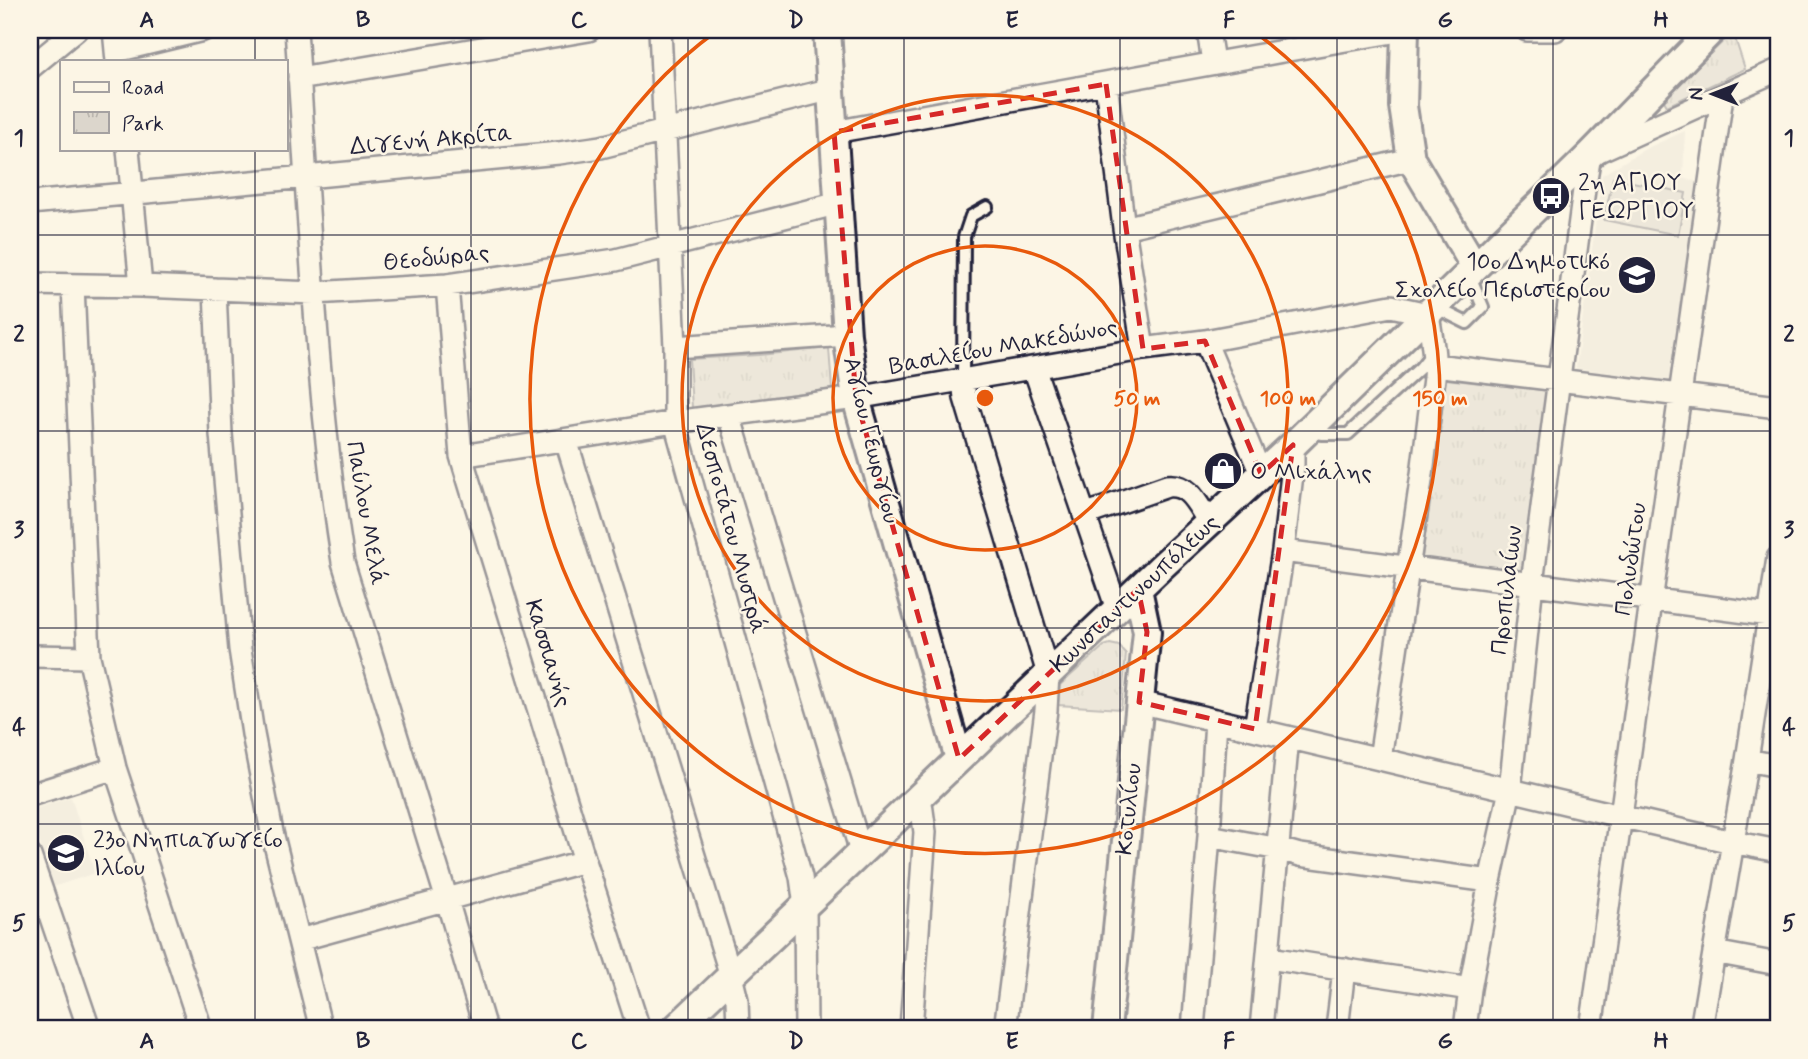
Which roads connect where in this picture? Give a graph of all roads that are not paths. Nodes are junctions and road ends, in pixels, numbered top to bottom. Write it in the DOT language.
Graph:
graph roads {
  1 [pos="114,30"];
  2 [pos="203,30"];
  3 [pos="296,30"];
  4 [pos="589,30"];
  5 [pos="660,30"];
  6 [pos="827,30"];
  7 [pos="1208,30"];
  8 [pos="1405,30"];
  9 [pos="1527,30"];
  10 [pos="1554,30"];
  11 [pos="68,33"];
  12 [pos="1703,33"];
  13 [pos="117,56"];
  14 [pos="1213,62"];
  15 [pos="30,68"];
  16 [pos="1778,70"];
  17 [pos="299,79"];
  18 [pos="1106,84"];
  19 [pos="831,89"];
  20 [pos="1722,96"];
  21 [pos="664,131"];
  22 [pos="834,132"];
  23 [pos="128,150"];
  24 [pos="1590,155"];
  25 [pos="1412,159"];
  26 [pos="306,177"];
  27 [pos="133,194"];
  28 [pos="30,203"];
  29 [pos="839,203"];
  30 [pos="987,207"];
  31 [pos="1124,228"];
  32 [pos="671,246"];
  33 [pos="1472,270"];
  34 [pos="30,284"];
  35 [pos="73,285"];
  36 [pos="447,285"];
  37 [pos="141,286"];
  38 [pos="215,289"];
  39 [pos="314,293"];
  40 [pos="1431,310"];
  41 [pos="847,335"];
  42 [pos="1205,341"];
  43 [pos="676,347"];
  44 [pos="1143,349"];
  45 [pos="1435,358"];
  46 [pos="1034,368"];
  47 [pos="1559,379"];
  48 [pos="963,380"];
  49 [pos="1680,394"];
  50 [pos="856,398"];
  51 [pos="1778,407"];
  52 [pos="729,415"];
  53 [pos="675,422"];
  54 [pos="1300,438"];
  55 [pos="566,440"];
  56 [pos="461,456"];
  57 [pos="1261,474"];
  58 [pos="1084,515"];
  59 [pos="1209,523"];
  60 [pos="1283,551"];
  61 [pos="1778,558"];
  62 [pos="1407,568"];
  63 [pos="1532,583"];
  64 [pos="1138,589"];
  65 [pos="1651,601"];
  66 [pos="1117,609"];
  67 [pos="1769,615"];
  68 [pos="30,656"];
  69 [pos="89,657"];
  70 [pos="1770,662"];
  71 [pos="1048,674"];
  72 [pos="1139,702"];
  73 [pos="1216,720"];
  74 [pos="1255,730"];
  75 [pos="1288,737"];
  76 [pos="959,759"];
  77 [pos="1380,759"];
  78 [pos="1746,760"];
  79 [pos="1778,766"];
  80 [pos="115,768"];
  81 [pos="1510,790"];
  82 [pos="30,796"];
  83 [pos="920,796"];
  84 [pos="1620,816"];
  85 [pos="1209,836"];
  86 [pos="1732,842"];
  87 [pos="1279,849"];
  88 [pos="1778,850"];
  89 [pos="862,852"];
  90 [pos="30,856"];
  91 [pos="584,861"];
  92 [pos="1490,881"];
  93 [pos="447,900"];
  94 [pos="805,906"];
  95 [pos="299,940"];
  96 [pos="1714,953"];
  97 [pos="1269,958"];
  98 [pos="1778,964"];
  99 [pos="1343,969"];
  100 [pos="731,976"];
  101 [pos="1470,989"];
  102 [pos="89,1029"];
  103 [pos="201,1029"];
  104 [pos="321,1029"];
  105 [pos="485,1029"];
  106 [pos="639,1029"];
  107 [pos="675,1029"];
  108 [pos="738,1029"];
  109 [pos="806,1029"];
  110 [pos="911,1029"];
  111 [pos="1005,1029"];
  112 [pos="1107,1029"];
  113 [pos="1193,1029"];
  114 [pos="1261,1029"];
  115 [pos="1337,1029"];
  116 [pos="1465,1029"];
  117 [pos="1591,1029"];
  118 [pos="1701,1029"];
  1 -- 13 [label="street"];
  2 -- 13 [label="street"];
  3 -- 17 [label="street, Παύλου Μελά"];
  4 -- 17 [label="street"];
  5 -- 21 [label="street, Δεσποτάτου Μυστρά"];
  6 -- 19 [label="street, Αγίου Γεωργίου"];
  7 -- 14 [label="street"];
  8 -- 14 [label="street"];
  8 -- 25 [label="street"];
  9 -- 10 [label="street"];
  11 -- 15 [label="street"];
  12 -- 24 [label="street"];
  14 -- 18 [label="street"];
  16 -- 20 [label="street"];
  17 -- 26 [label="street, Παύλου Μελά"];
  18 -- 22 [label="street"];
  18 -- 31 [label="street"];
  19 -- 21 [label="street, Διγενή Ακρίτα"];
  19 -- 22 [label="street, Αγίου Γεωργίου"];
  20 -- 24 [label="street"];
  20 -- 49 [label="street, Πολυδώτου"];
  21 -- 26 [label="street, Διγενή Ακρίτα"];
  21 -- 32 [label="street, Δεσποτάτου Μυστρά"];
  22 -- 29 [label="street, Αγίου Γεωργίου"];
  23 -- 27 [label="street"];
  24 -- 33 [label="street, Κωνσταντινουπόλεως"];
  24 -- 47 [label="street, Προπυλαίων"];
  25 -- 31 [label="street"];
  25 -- 33 [label="street"];
  26 -- 27 [label="street, Διγενή Ακρίτα"];
  26 -- 39 [label="street, Παύλου Μελά"];
  27 -- 28 [label="street, Διγενή Ακρίτα"];
  27 -- 37 [label="street"];
  29 -- 32 [label="street, Θεοδώρας"];
  29 -- 41 [label="street, Αγίου Γεωργίου"];
  30 -- 48 [label="lane"];
  31 -- 44 [label="street"];
  32 -- 36 [label="street, Θεοδώρας"];
  32 -- 43 [label="street, Δεσποτάτου Μυστρά"];
  33 -- 40 [label="street, Κωνσταντινουπόλεως"];
  34 -- 35 [label="street, Θεοδώρας"];
  35 -- 37 [label="street, Θεοδώρας"];
  35 -- 69 [label="street"];
  36 -- 39 [label="street, Θεοδώρας"];
  36 -- 56 [label="street, Κασσιανής"];
  37 -- 38 [label="street, Θεοδώρας"];
  38 -- 39 [label="street, Θεοδώρας"];
  38 -- 95 [label="street"];
  39 -- 93 [label="street, Παύλου Μελά"];
  40 -- 42 [label="street, Βασιλείου Μακεδώνος"];
  40 -- 45 [label="street"];
  40 -- 54 [label="street, Κωνσταντινουπόλεως"];
  41 -- 43 [label="street"];
  41 -- 50 [label="street, Αγίου Γεωργίου"];
  42 -- 44 [label="street, Βασιλείου Μακεδώνος"];
  42 -- 57 [label="street"];
  43 -- 53 [label="street, Δεσποτάτου Μυστρά"];
  44 -- 46 [label="street, Βασιλείου Μακεδώνος"];
  45 -- 47 [label="street"];
  45 -- 54 [label="lane"];
  45 -- 62 [label="street"];
  46 -- 48 [label="street, Βασιλείου Μακεδώνος"];
  46 -- 58 [label="street"];
  47 -- 49 [label="street"];
  47 -- 63 [label="street, Προπυλαίων"];
  48 -- 50 [label="street, Βασιλείου Μακεδώνος"];
  48 -- 71 [label="street"];
  49 -- 51 [label="street"];
  49 -- 65 [label="street, Πολυδώτου"];
  50 -- 52 [label="street, Βασιλείου Μακεδώνος"];
  50 -- 76 [label="street, Αγίου Γεωργίου"];
  52 -- 53 [label="street, Βασιλείου Μακεδώνος"];
  52 -- 89 [label="street"];
  53 -- 55 [label="street, Βασιλείου Μακεδώνος"];
  53 -- 94 [label="street, Δεσποτάτου Μυστρά"];
  54 -- 57 [label="street, Κωνσταντινουπόλεως"];
  54 -- 60 [label="street"];
  55 -- 56 [label="street, Βασιλείου Μακεδώνος"];
  55 -- 100 [label="street"];
  56 -- 91 [label="street, Κασσιανής"];
  57 -- 59 [label="street, Κωνσταντινουπόλεως"];
  58 -- 59 [label="street"];
  58 -- 66 [label="street"];
  59 -- 64 [label="street, Κωνσταντινουπόλεως"];
  60 -- 62 [label="street"];
  60 -- 74 [label="street"];
  61 -- 67 [label="street"];
  62 -- 63 [label="street"];
  62 -- 77 [label="street"];
  63 -- 65 [label="street"];
  63 -- 81 [label="street, Προπυλαίων"];
  64 -- 66 [label="street, Κωνσταντινουπόλεως"];
  64 -- 72 [label="street, Κοτυλίου"];
  65 -- 67 [label="street"];
  65 -- 84 [label="street, Πολυδώτου"];
  66 -- 71 [label="street, Κωνσταντινουπόλεως"];
  67 -- 70 [label="street"];
  68 -- 69 [label="street"];
  69 -- 80 [label="street"];
  70 -- 78 [label="street"];
  71 -- 76 [label="street, Κωνσταντινουπόλεως"];
  71 -- 111 [label="street"];
  72 -- 73 [label="street"];
  72 -- 112 [label="street, Κοτυλίου"];
  73 -- 74 [label="street"];
  73 -- 85 [label="street"];
  74 -- 75 [label="street"];
  75 -- 77 [label="street"];
  75 -- 87 [label="street"];
  76 -- 83 [label="street, Κωνσταντινουπόλεως"];
  77 -- 81 [label="street"];
  78 -- 79 [label="street"];
  78 -- 86 [label="street"];
  80 -- 82 [label="street"];
  80 -- 103 [label="street"];
  81 -- 84 [label="street"];
  81 -- 92 [label="street, Προπυλαίων"];
  83 -- 89 [label="street, Κωνσταντινουπόλεως"];
  83 -- 110 [label="street"];
  84 -- 86 [label="street"];
  84 -- 117 [label="street, Πολυδώτου"];
  85 -- 87 [label="street"];
  85 -- 113 [label="street"];
  86 -- 88 [label="street"];
  86 -- 96 [label="street"];
  87 -- 92 [label="street"];
  87 -- 97 [label="street"];
  89 -- 94 [label="street, Κωνσταντινουπόλεως"];
  90 -- 102 [label="street"];
  91 -- 93 [label="street"];
  91 -- 106 [label="street, Κασσιανής"];
  92 -- 101 [label="street, Προπυλαίων"];
  93 -- 95 [label="street"];
  93 -- 105 [label="street, Παύλου Μελά"];
  94 -- 100 [label="street, Κωνσταντινουπόλεως"];
  94 -- 109 [label="street, Δεσποτάτου Μυστρά"];
  95 -- 104 [label="street"];
  96 -- 98 [label="street"];
  96 -- 118 [label="street"];
  97 -- 99 [label="street"];
  97 -- 114 [label="street"];
  99 -- 101 [label="street"];
  99 -- 115 [label="street"];
  100 -- 107 [label="street, Κωνσταντινουπόλεως"];
  100 -- 108 [label="street"];
  101 -- 116 [label="street, Προπυλαίων"];
}
